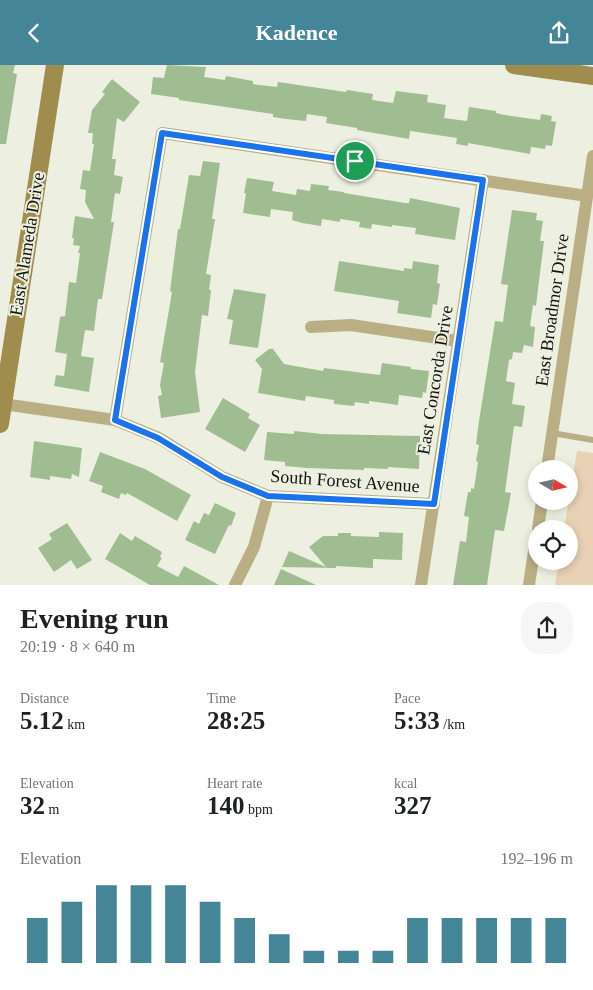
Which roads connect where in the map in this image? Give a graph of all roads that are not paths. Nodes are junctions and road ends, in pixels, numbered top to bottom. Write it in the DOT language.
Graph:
graph roads {
  1 [pos="55,65"];
  2 [pos="514,65"];
  3 [pos="593,77"];
  4 [pos="593,156"];
  5 [pos="483,180"];
  6 [pos="587,196"];
  7 [pos="311,327"];
  8 [pos="458,341"];
  9 [pos="3,404"];
  10 [pos="115,420"];
  11 [pos="0,424"];
  12 [pos="552,433"];
  13 [pos="593,440"];
  14 [pos="548,460"];
  15 [pos="268,496"];
  16 [pos="434,504"];
  17 [pos="531,570"];
  18 [pos="235,585"];
  19 [pos="421,585"];
  20 [pos="529,585"];
  1 -- 9 [label="street, East Alameda Drive"];
  2 -- 3 [label="street"];
  4 -- 6 [label="street, East Broadmor Drive"];
  5 -- 6 [label="street"];
  5 -- 8 [label="street, East Concorda Drive"];
  5 -- 10 [label="street"];
  6 -- 12 [label="street, East Broadmor Drive"];
  7 -- 8 [label="street"];
  8 -- 16 [label="street, East Concorda Drive"];
  9 -- 10 [label="street, South Forest Avenue"];
  9 -- 11 [label="street, East Alameda Drive"];
  10 -- 15 [label="street, South Forest Avenue"];
  12 -- 13 [label="lane"];
  12 -- 14 [label="street, East Broadmor Drive"];
  15 -- 16 [label="street, South Forest Avenue"];
  15 -- 18 [label="street"];
  16 -- 19 [label="street, East Concorda Drive"];
  17 -- 20 [label="street"];
}
